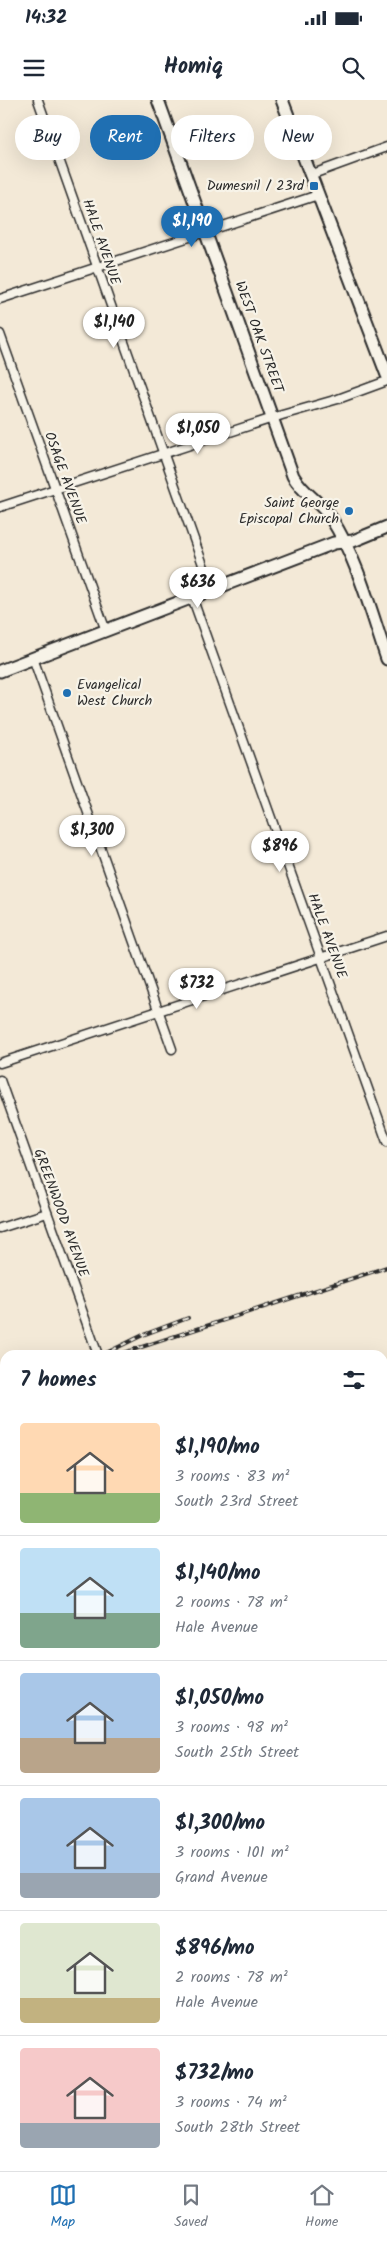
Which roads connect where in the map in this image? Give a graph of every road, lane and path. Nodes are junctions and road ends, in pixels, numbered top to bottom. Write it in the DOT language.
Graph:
graph roads {
  1 [pos="38,100"];
  2 [pos="158,100"];
  3 [pos="282,100"];
  4 [pos="387,147"];
  5 [pos="310,175"];
  6 [pos="318,195"];
  7 [pos="205,232"];
  8 [pos="97,267"];
  9 [pos="0,299"];
  10 [pos="0,334"];
  11 [pos="387,375"];
  12 [pos="387,381"];
  13 [pos="272,418"];
  14 [pos="164,454"];
  15 [pos="55,489"];
  16 [pos="0,507"];
  17 [pos="387,527"];
  18 [pos="343,542"];
  19 [pos="212,590"];
  20 [pos="192,597"];
  21 [pos="106,631"];
  22 [pos="33,658"];
  23 [pos="387,659"];
  24 [pos="0,671"];
  25 [pos="387,936"];
  26 [pos="322,958"];
  27 [pos="158,1011"];
  28 [pos="172,1049"];
  29 [pos="0,1063"];
  30 [pos="0,1080"];
  31 [pos="387,1142"];
  32 [pos="47,1213"];
  33 [pos="0,1228"];
  34 [pos="96,1350"];
  1 -- 8 [label="street, HALE AVENUE"];
  2 -- 7 [label="main road, WEST OAK STREET"];
  3 -- 5 [label="main road"];
  4 -- 5 [label="street"];
  5 -- 6 [label="main road"];
  6 -- 7 [label="street"];
  6 -- 11 [label="main road"];
  7 -- 8 [label="street"];
  7 -- 13 [label="main road, WEST OAK STREET"];
  8 -- 9 [label="street"];
  8 -- 14 [label="street, HALE AVENUE"];
  10 -- 15 [label="street, OSAGE AVENUE"];
  12 -- 13 [label="street"];
  13 -- 14 [label="street"];
  13 -- 18 [label="main road, WEST OAK STREET"];
  14 -- 15 [label="street"];
  14 -- 19 [label="street, HALE AVENUE"];
  15 -- 16 [label="street"];
  15 -- 21 [label="street, OSAGE AVENUE"];
  17 -- 18 [label="main road"];
  18 -- 19 [label="main road"];
  18 -- 23 [label="main road, WEST OAK STREET"];
  19 -- 20 [label="main road"];
  20 -- 21 [label="main road"];
  20 -- 26 [label="street, HALE AVENUE"];
  21 -- 22 [label="main road"];
  22 -- 24 [label="main road"];
  22 -- 27 [label="street"];
  25 -- 26 [label="street"];
  26 -- 27 [label="street"];
  26 -- 31 [label="street, HALE AVENUE"];
  27 -- 28 [label="street"];
  27 -- 29 [label="street"];
  30 -- 32 [label="street, GREENWOOD AVENUE"];
  32 -- 33 [label="street"];
  32 -- 34 [label="street, GREENWOOD AVENUE"];
}
